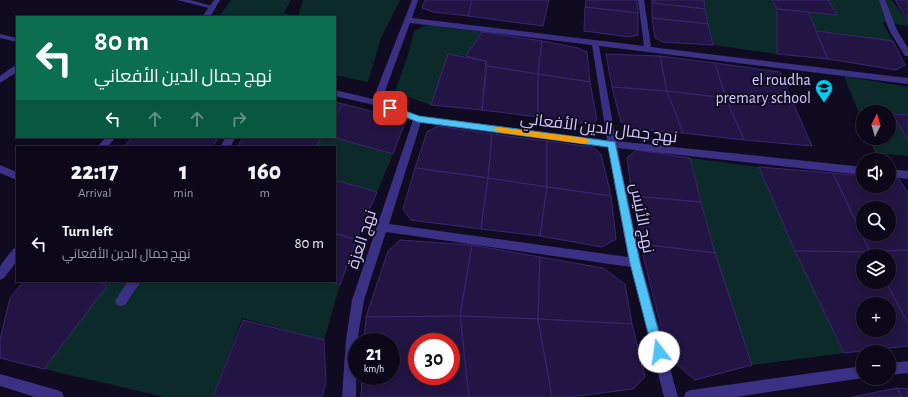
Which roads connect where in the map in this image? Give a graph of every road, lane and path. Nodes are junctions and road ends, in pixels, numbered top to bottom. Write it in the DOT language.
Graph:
graph roads {
  1 [pos="180,0"];
  2 [pos="415,0"];
  3 [pos="640,0"];
  4 [pos="881,0"];
  5 [pos="215,2"];
  6 [pos="207,16"];
  7 [pos="406,20"];
  8 [pos="0,36"];
  9 [pos="16,40"];
  10 [pos="595,44"];
  11 [pos="648,50"];
  12 [pos="908,54"];
  13 [pos="16,69"];
  14 [pos="0,80"];
  15 [pos="908,82"];
  16 [pos="336,93"];
  17 [pos="376,103"];
  18 [pos="418,119"];
  19 [pos="109,138"];
  20 [pos="612,144"];
  21 [pos="103,146"];
  22 [pos="0,169"];
  23 [pos="856,170"];
  24 [pos="896,174"];
  25 [pos="908,175"];
  26 [pos="16,176"];
  27 [pos="382,227"];
  28 [pos="16,249"];
  29 [pos="16,253"];
  30 [pos="635,263"];
  31 [pos="0,265"];
  32 [pos="0,275"];
  33 [pos="134,282"];
  34 [pos="121,302"];
  35 [pos="908,367"];
  36 [pos="896,368"];
  37 [pos="856,373"];
  38 [pos="0,380"];
  39 [pos="57,397"];
  40 [pos="349,397"];
  41 [pos="670,397"];
  42 [pos="691,397"];
  1 -- 5 [label="street"];
  2 -- 7 [label="street"];
  3 -- 11 [label="street"];
  4 -- 12 [label="street"];
  5 -- 6 [label="street"];
  7 -- 10 [label="street"];
  7 -- 17 [label="street"];
  8 -- 9 [label="street"];
  10 -- 11 [label="street"];
  10 -- 20 [label="street, نهج الأنيس"];
  11 -- 15 [label="street"];
  13 -- 14 [label="street"];
  16 -- 17 [label="street, نهج جمال الدين الأفعاني"];
  17 -- 18 [label="street, نهج جمال الدين الأفعاني"];
  18 -- 20 [label="street, نهج جمال الدين الأفعاني"];
  18 -- 27 [label="street, نهج العزة"];
  19 -- 21 [label="street"];
  20 -- 23 [label="street, نهج جمال الدين الأفعاني"];
  20 -- 30 [label="street, نهج الأنيس"];
  22 -- 26 [label="street"];
  24 -- 25 [label="street"];
  27 -- 30 [label="street"];
  27 -- 40 [label="street, نهج العزة"];
  28 -- 31 [label="street"];
  29 -- 32 [label="street"];
  30 -- 41 [label="street, نهج الأنيس"];
  33 -- 34 [label="street"];
  35 -- 36 [label="street"];
  37 -- 42 [label="street"];
  38 -- 39 [label="street"];
}
